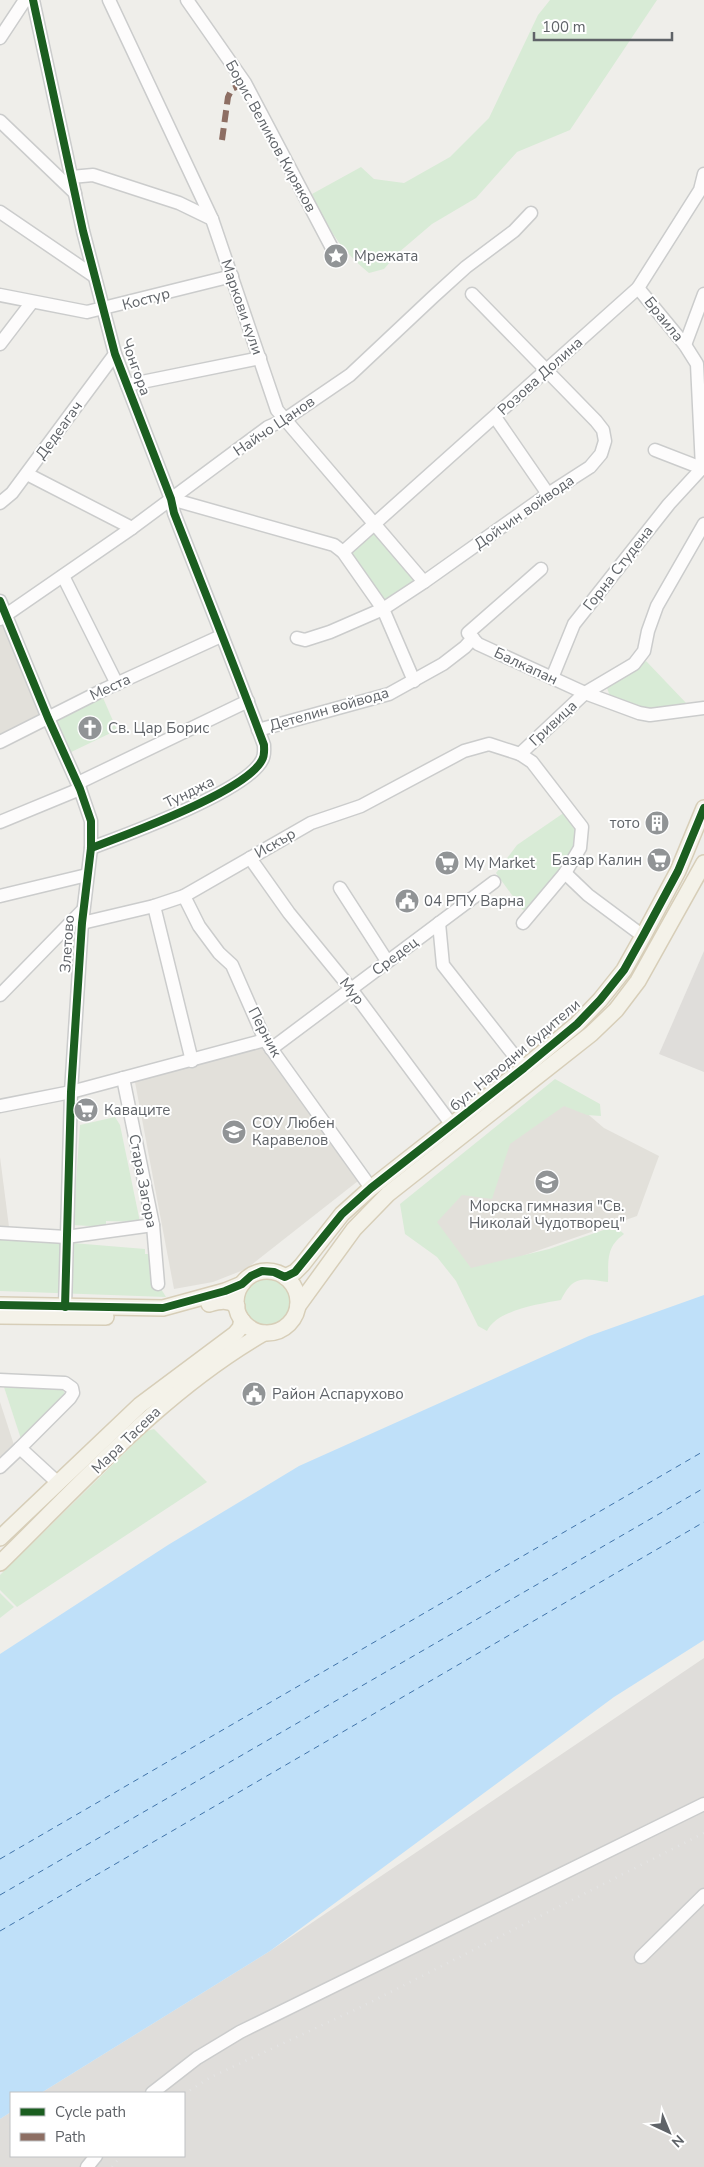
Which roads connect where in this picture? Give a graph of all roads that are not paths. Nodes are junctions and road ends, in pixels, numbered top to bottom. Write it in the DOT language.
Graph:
graph roads {
  1 [pos="25,0"];
  2 [pos="33,0"];
  3 [pos="109,0"];
  4 [pos="187,0"];
  5 [pos="0,38"];
  6 [pos="0,122"];
  7 [pos="704,174"];
  8 [pos="71,176"];
  9 [pos="702,191"];
  10 [pos="75,193"];
  11 [pos="0,212"];
  12 [pos="531,213"];
  13 [pos="212,219"];
  14 [pos="333,250"];
  15 [pos="94,276"];
  16 [pos="232,276"];
  17 [pos="638,288"];
  18 [pos="472,294"];
  19 [pos="704,294"];
  20 [pos="0,295"];
  21 [pos="32,302"];
  22 [pos="103,310"];
  23 [pos="0,344"];
  24 [pos="685,345"];
  25 [pos="115,354"];
  26 [pos="260,358"];
  27 [pos="547,370"];
  28 [pos="127,385"];
  29 [pos="496,417"];
  30 [pos="284,420"];
  31 [pos="703,442"];
  32 [pos="655,450"];
  33 [pos="703,468"];
  34 [pos="27,474"];
  35 [pos="548,494"];
  36 [pos="171,498"];
  37 [pos="0,503"];
  38 [pos="704,524"];
  39 [pos="374,526"];
  40 [pos="132,528"];
  41 [pos="343,552"];
  42 [pos="540,569"];
  43 [pos="63,576"];
  44 [pos="424,582"];
  45 [pos="0,600"];
  46 [pos="383,608"];
  47 [pos="3,617"];
  48 [pos="471,635"];
  49 [pos="221,636"];
  50 [pos="297,638"];
  51 [pos="552,678"];
  52 [pos="414,681"];
  53 [pos="117,684"];
  54 [pos="585,693"];
  55 [pos="248,701"];
  56 [pos="704,708"];
  57 [pos="48,718"];
  58 [pos="258,730"];
  59 [pos="0,742"];
  60 [pos="520,754"];
  61 [pos="79,786"];
  62 [pos="704,808"];
  63 [pos="0,822"];
  64 [pos="90,848"];
  65 [pos="250,858"];
  66 [pos="704,863"];
  67 [pos="565,873"];
  68 [pos="87,875"];
  69 [pos="494,882"];
  70 [pos="340,888"];
  71 [pos="0,896"];
  72 [pos="184,896"];
  73 [pos="154,906"];
  74 [pos="83,916"];
  75 [pos="439,923"];
  76 [pos="524,923"];
  77 [pos="644,936"];
  78 [pos="387,962"];
  79 [pos="351,989"];
  80 [pos="0,995"];
  81 [pos="268,1044"];
  82 [pos="192,1061"];
  83 [pos="524,1068"];
  84 [pos="123,1078"];
  85 [pos="71,1092"];
  86 [pos="0,1106"];
  87 [pos="452,1125"];
  88 [pos="371,1188"];
  89 [pos="153,1225"];
  90 [pos="0,1233"];
  91 [pos="66,1236"];
  92 [pos="285,1277"];
  93 [pos="158,1284"];
  94 [pos="242,1284"];
  95 [pos="0,1304"];
  96 [pos="236,1306"];
  97 [pos="298,1306"];
  98 [pos="65,1307"];
  99 [pos="0,1316"];
  100 [pos="242,1320"];
  101 [pos="264,1332"];
  102 [pos="0,1380"];
  103 [pos="20,1448"];
  104 [pos="0,1467"];
  105 [pos="57,1482"];
  106 [pos="0,1538"];
  107 [pos="0,1563"];
  108 [pos="704,1804"];
  109 [pos="704,1895"];
  110 [pos="641,1957"];
  111 [pos="153,2092"];
  112 [pos="95,2157"];
  113 [pos="87,2167"];
  1 -- 5 [label="street"];
  2 -- 8 [label="street, Чонгора"];
  3 -- 13 [label="street, Маркови кули"];
  4 -- 14 [label="street, Борис Великов Киряков"];
  6 -- 10 [label="street"];
  7 -- 9 [label="street, Розова Долина"];
  8 -- 10 [label="street, Чонгора"];
  8 -- 13 [label="street"];
  9 -- 17 [label="street, Розова Долина"];
  10 -- 15 [label="street, Чонгора"];
  11 -- 15 [label="street"];
  12 -- 30 [label="street, Найчо Цанов"];
  13 -- 16 [label="street, Маркови кули"];
  15 -- 22 [label="street, Чонгора"];
  16 -- 22 [label="street, Костур"];
  16 -- 26 [label="street, Маркови кули"];
  17 -- 24 [label="street, Браила"];
  17 -- 27 [label="street, Розова Долина"];
  18 -- 27 [label="street"];
  19 -- 24 [label="street"];
  20 -- 21 [label="street, Костур"];
  21 -- 22 [label="street, Костур"];
  21 -- 23 [label="street"];
  22 -- 25 [label="street, Чонгора"];
  24 -- 31 [label="street, Браила"];
  25 -- 28 [label="street, Чонгора"];
  25 -- 34 [label="street, Дедеагач"];
  26 -- 28 [label="street"];
  26 -- 30 [label="street, Маркови кули"];
  27 -- 29 [label="street, Розова Долина"];
  27 -- 35 [label="street, Дойчин войвода"];
  28 -- 36 [label="street, Чонгора"];
  29 -- 35 [label="street"];
  29 -- 39 [label="street, Розова Долина"];
  30 -- 36 [label="street, Найчо Цанов"];
  30 -- 39 [label="street, Маркови кули"];
  31 -- 33 [label="street, Браила"];
  32 -- 33 [label="street"];
  33 -- 51 [label="street, Горна Студена"];
  34 -- 37 [label="street, Дедеагач"];
  34 -- 40 [label="street"];
  35 -- 44 [label="street, Дойчин войвода"];
  36 -- 40 [label="street, Найчо Цанов"];
  36 -- 41 [label="street"];
  36 -- 49 [label="street, Чонгора"];
  38 -- 54 [label="street, Гривица"];
  39 -- 41 [label="street, Розова Долина"];
  39 -- 44 [label="street, Маркови кули"];
  40 -- 43 [label="street, Найчо Цанов"];
  41 -- 46 [label="street"];
  42 -- 48 [label="street, Детелин войвода"];
  43 -- 47 [label="street, Найчо Цанов"];
  43 -- 53 [label="street"];
  44 -- 46 [label="street, Дойчин войвода"];
  45 -- 47 [label="street, Злетово"];
  46 -- 50 [label="street, Дойчин войвода"];
  46 -- 52 [label="street"];
  47 -- 57 [label="street, Злетово"];
  48 -- 51 [label="street, Балкапан"];
  48 -- 52 [label="street, Детелин войвода"];
  49 -- 53 [label="street, Места"];
  49 -- 55 [label="street, Чонгора"];
  51 -- 54 [label="street, Балкапан"];
  52 -- 58 [label="street, Детелин войвода"];
  53 -- 57 [label="street, Места"];
  54 -- 56 [label="street, Балкапан"];
  54 -- 60 [label="street, Гривица"];
  55 -- 58 [label="street, Чонгора"];
  55 -- 61 [label="street"];
  57 -- 59 [label="street, Места"];
  57 -- 61 [label="street, Злетово"];
  58 -- 64 [label="street, Тунджа"];
  60 -- 65 [label="street, Искър"];
  60 -- 67 [label="street, Гривица"];
  61 -- 63 [label="street"];
  61 -- 64 [label="street, Злетово"];
  62 -- 77 [label="main road, бул. Народни будители"];
  64 -- 68 [label="street, Злетово"];
  65 -- 72 [label="street, Искър"];
  65 -- 79 [label="street, Мур"];
  66 -- 97 [label="main road, бул. Народни будители"];
  67 -- 76 [label="street, Гривица"];
  67 -- 77 [label="street"];
  68 -- 71 [label="street"];
  68 -- 74 [label="street, Злетово"];
  69 -- 75 [label="street, Средец"];
  70 -- 78 [label="street"];
  72 -- 73 [label="street, Искър"];
  72 -- 81 [label="street, Перник"];
  73 -- 74 [label="street, Искър"];
  73 -- 82 [label="street"];
  74 -- 80 [label="street"];
  74 -- 85 [label="street, Злетово"];
  75 -- 78 [label="street, Средец"];
  75 -- 83 [label="street"];
  77 -- 83 [label="main road, бул. Народни будители"];
  78 -- 79 [label="street, Средец"];
  79 -- 81 [label="street, Средец"];
  79 -- 87 [label="street, Мур"];
  81 -- 82 [label="street"];
  81 -- 88 [label="street, Перник"];
  82 -- 84 [label="street"];
  83 -- 87 [label="main road, бул. Народни будители"];
  84 -- 85 [label="street"];
  84 -- 89 [label="street, Стара Загора"];
  85 -- 86 [label="street"];
  85 -- 91 [label="street, Злетово"];
  87 -- 88 [label="main road, бул. Народни будители"];
  88 -- 92 [label="main road, бул. Народни будители"];
  89 -- 91 [label="street"];
  89 -- 93 [label="street, Стара Загора"];
  90 -- 91 [label="street"];
  91 -- 98 [label="street, Злетово"];
  92 -- 94 [label="main road"];
  92 -- 97 [label="main road"];
  94 -- 96 [label="main road"];
  94 -- 98 [label="main road"];
  95 -- 98 [label="main road"];
  96 -- 99 [label="main road"];
  96 -- 100 [label="main road"];
  97 -- 101 [label="main road"];
  100 -- 101 [label="main road"];
  100 -- 105 [label="main road, Мара Тасева"];
  101 -- 107 [label="main road, Мара Тасева"];
  102 -- 103 [label="street"];
  103 -- 104 [label="street"];
  103 -- 105 [label="street"];
  105 -- 106 [label="main road, Мара Тасева"];
  108 -- 111 [label="street"];
  109 -- 110 [label="street"];
  112 -- 113 [label="street"];
}
